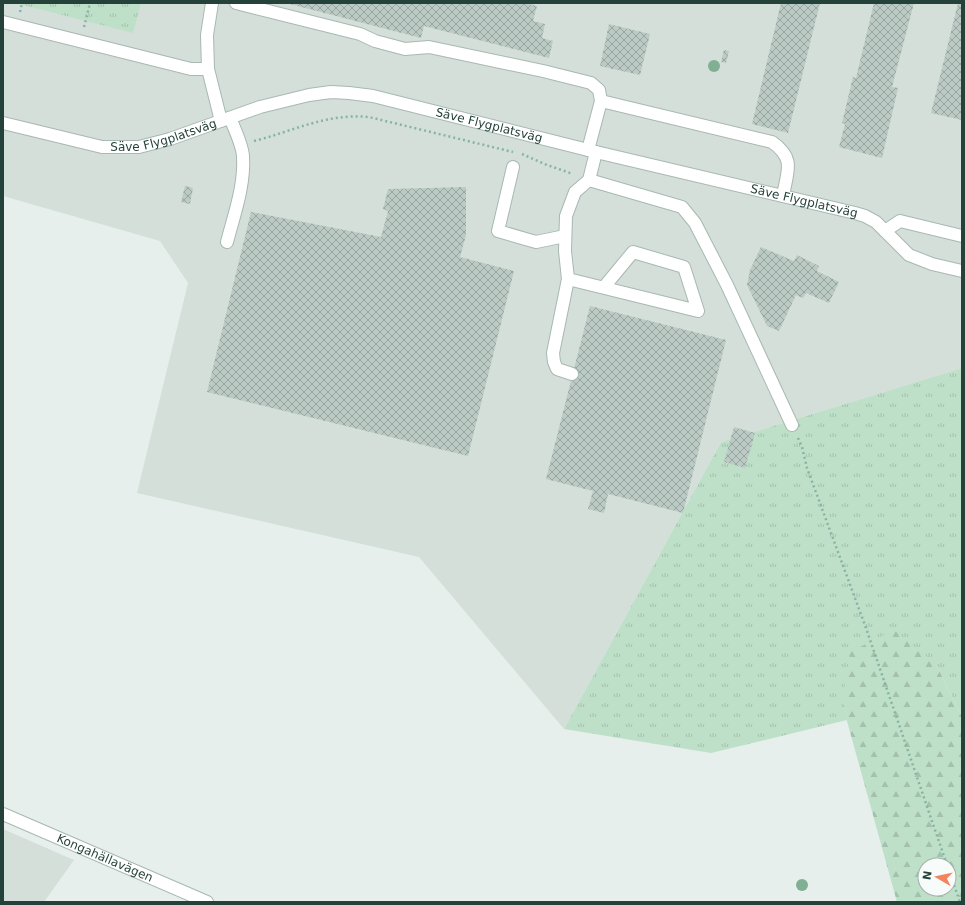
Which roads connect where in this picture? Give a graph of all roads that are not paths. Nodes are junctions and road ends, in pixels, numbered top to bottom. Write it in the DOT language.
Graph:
graph roads {
  1 [pos="212,3"];
  2 [pos="236,3"];
  3 [pos="3,22"];
  4 [pos="208,69"];
  5 [pos="600,101"];
  6 [pos="226,119"];
  7 [pos="3,123"];
  8 [pos="592,151"];
  9 [pos="513,167"];
  10 [pos="589,180"];
  11 [pos="783,196"];
  12 [pos="885,231"];
  13 [pos="566,236"];
  14 [pos="962,236"];
  15 [pos="227,242"];
  16 [pos="962,271"];
  17 [pos="568,279"];
  18 [pos="604,287"];
  19 [pos="572,374"];
  20 [pos="792,425"];
  21 [pos="3,814"];
  22 [pos="207,902"];
  1 -- 4 [label="street"];
  2 -- 5 [label="street"];
  3 -- 4 [label="street"];
  4 -- 6 [label="street"];
  5 -- 8 [label="street"];
  5 -- 11 [label="street"];
  6 -- 7 [label="street, Säve Flygplatsväg"];
  6 -- 8 [label="street, Säve Flygplatsväg"];
  6 -- 15 [label="street"];
  8 -- 10 [label="street"];
  8 -- 11 [label="street, Säve Flygplatsväg"];
  9 -- 13 [label="street"];
  10 -- 13 [label="street"];
  10 -- 20 [label="street"];
  11 -- 12 [label="street, Säve Flygplatsväg"];
  12 -- 14 [label="street"];
  12 -- 16 [label="street, Säve Flygplatsväg"];
  13 -- 17 [label="street"];
  17 -- 18 [label="street"];
  17 -- 19 [label="street"];
  18 -- 18 [label="street"];
  21 -- 22 [label="street, Kongahällavägen"];
}
